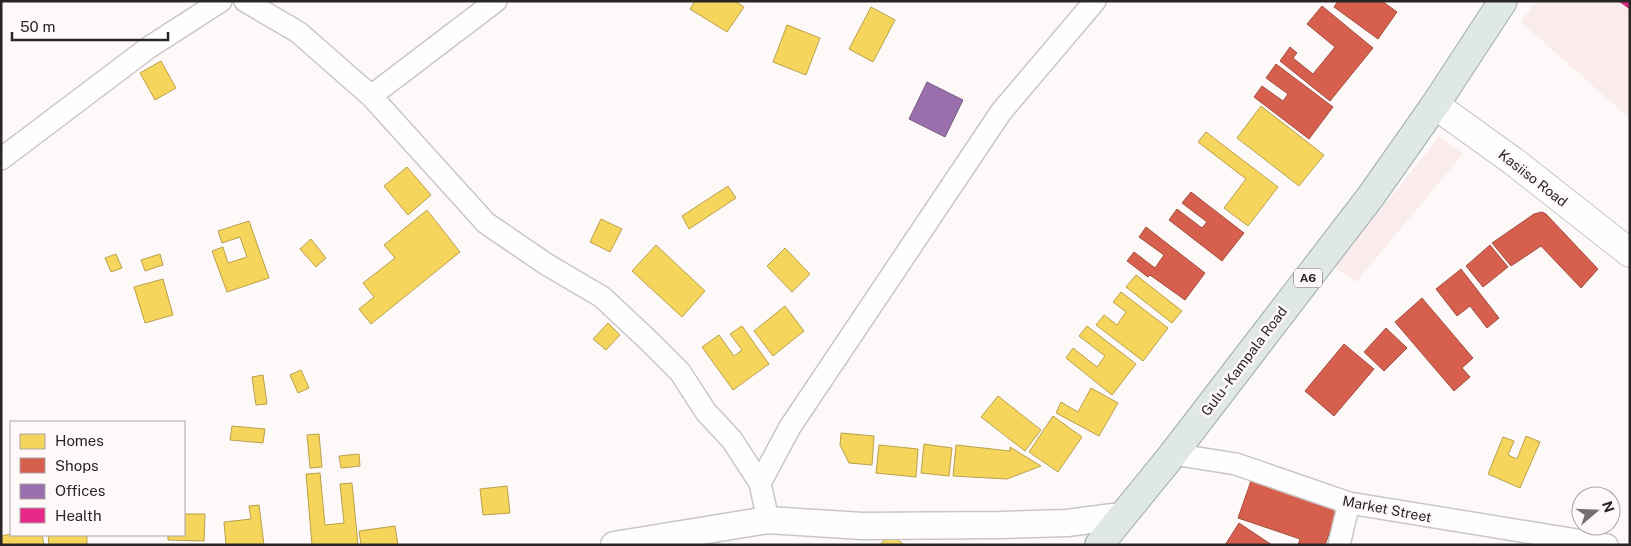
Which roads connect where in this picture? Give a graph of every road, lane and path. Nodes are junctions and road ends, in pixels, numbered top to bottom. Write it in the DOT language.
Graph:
graph roads {
  1 [pos="221,1"];
  2 [pos="245,1"];
  3 [pos="496,1"];
  4 [pos="1504,1"];
  5 [pos="1086,4"];
  6 [pos="371,96"];
  7 [pos="1435,105"];
  8 [pos="1,159"];
  9 [pos="1630,253"];
  10 [pos="1173,454"];
  11 [pos="760,483"];
  12 [pos="1349,504"];
  13 [pos="1121,516"];
  14 [pos="768,520"];
  15 [pos="614,545"];
  16 [pos="1099,545"];
  17 [pos="1339,545"];
  18 [pos="1606,545"];
  1 -- 8 [label="street"];
  2 -- 6 [label="street"];
  3 -- 6 [label="street"];
  4 -- 7 [label="main road, Gulu - Kampala Road / A6"];
  5 -- 11 [label="street"];
  6 -- 11 [label="street"];
  7 -- 9 [label="main road, Kasiiso Road"];
  7 -- 10 [label="main road, Gulu - Kampala Road / A6"];
  10 -- 12 [label="street, Market Street"];
  10 -- 13 [label="main road, Gulu - Kampala Road / A6"];
  11 -- 14 [label="street"];
  12 -- 17 [label="street"];
  12 -- 18 [label="street, Market Street"];
  13 -- 14 [label="street"];
  13 -- 16 [label="main road, Gulu - Kampala Road / A6"];
  14 -- 15 [label="street"];
}
